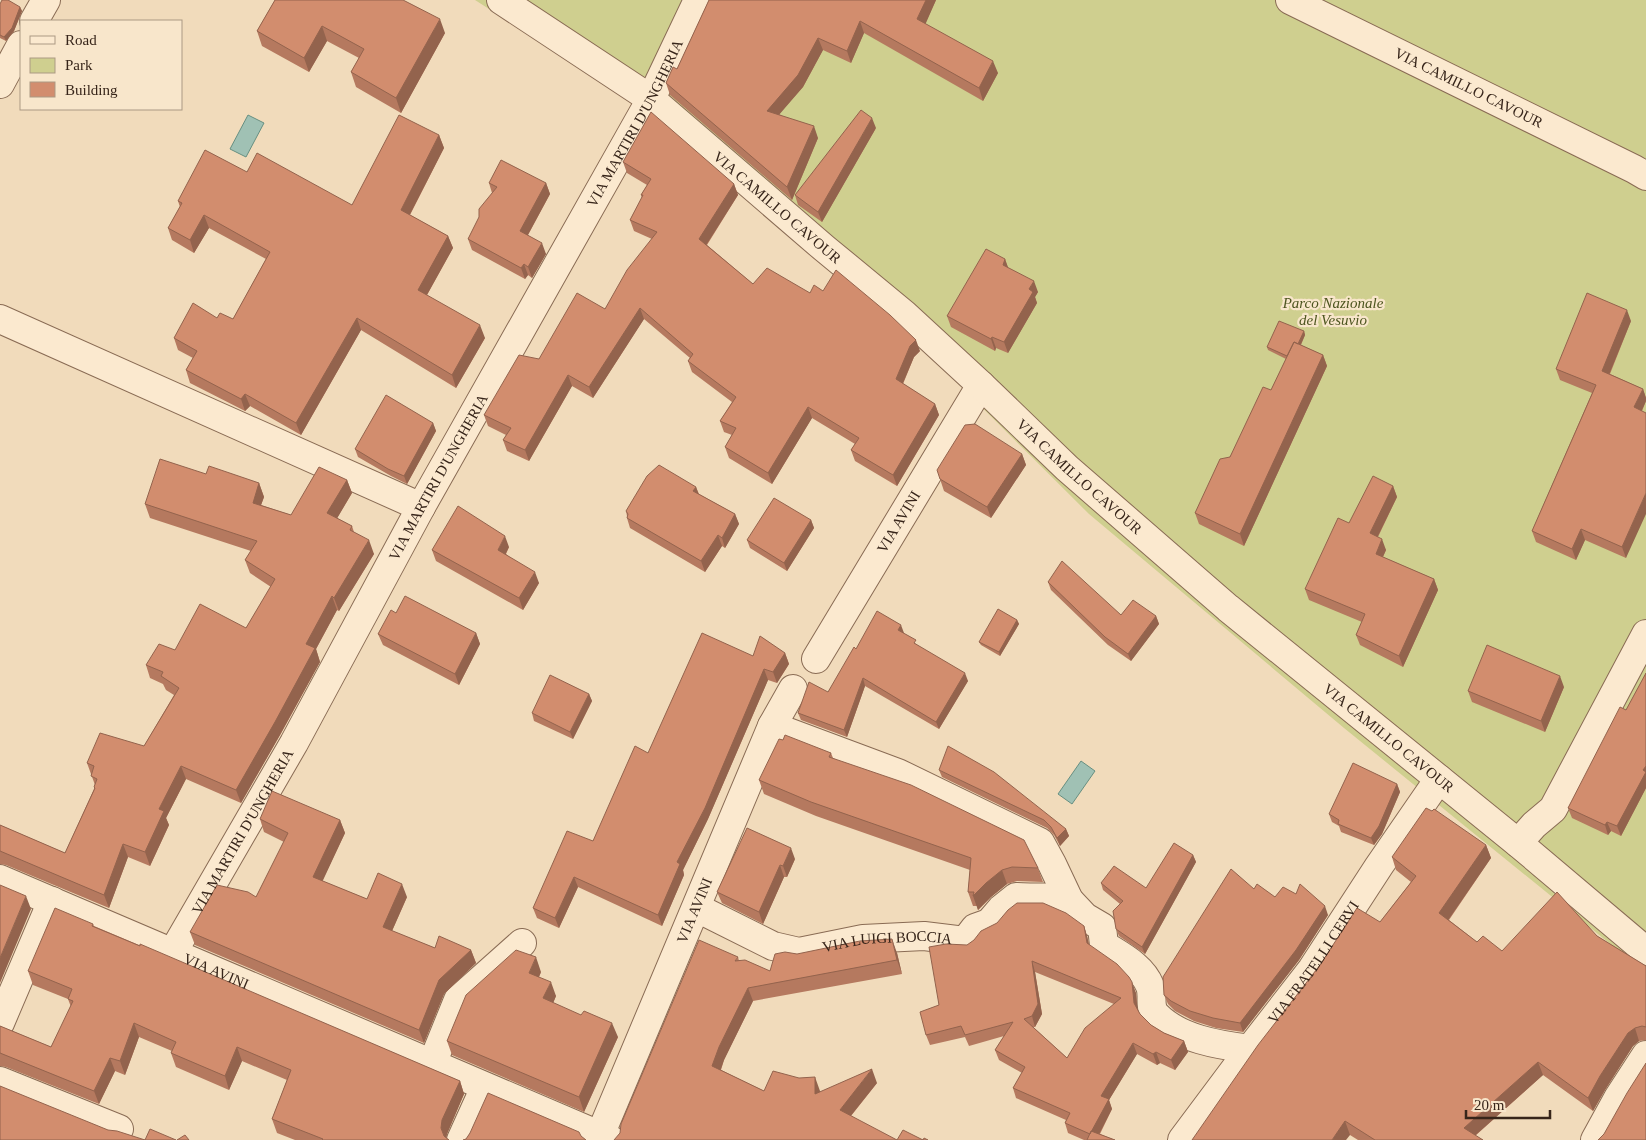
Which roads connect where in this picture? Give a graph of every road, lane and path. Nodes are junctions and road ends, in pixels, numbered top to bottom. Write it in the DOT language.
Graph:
graph roads {
  1 [pos="46,0"];
  2 [pos="501,0"];
  3 [pos="698,0"];
  4 [pos="1290,0"];
  5 [pos="35,20"];
  6 [pos="20,47"];
  7 [pos="0,84"];
  8 [pos="652,99"];
  9 [pos="1646,176"];
  10 [pos="0,319"];
  11 [pos="981,385"];
  12 [pos="421,507"];
  13 [pos="1646,634"];
  14 [pos="816,659"];
  15 [pos="793,689"];
  16 [pos="772,726"];
  17 [pos="1439,779"];
  18 [pos="1518,843"];
  19 [pos="0,879"];
  20 [pos="1069,900"];
  21 [pos="52,901"];
  22 [pos="696,908"];
  23 [pos="522,942"];
  24 [pos="1646,951"];
  25 [pos="173,952"];
  26 [pos="0,1024"];
  27 [pos="1250,1049"];
  28 [pos="1646,1055"];
  29 [pos="432,1064"];
  30 [pos="0,1081"];
  31 [pos="484,1087"];
  32 [pos="119,1129"];
  33 [pos="603,1138"];
  34 [pos="461,1140"];
  35 [pos="1182,1140"];
  36 [pos="1595,1140"];
  1 -- 5 [label="street"];
  2 -- 8 [label="street, VIA CAMILLO CAVOUR"];
  3 -- 8 [label="street, VIA MARTIRI D'UNGHERIA"];
  4 -- 9 [label="street, VIA CAMILLO CAVOUR"];
  6 -- 7 [label="street"];
  8 -- 11 [label="street, VIA CAMILLO CAVOUR"];
  8 -- 12 [label="street, VIA MARTIRI D'UNGHERIA"];
  10 -- 12 [label="street"];
  11 -- 14 [label="street, VIA AVINI"];
  11 -- 17 [label="street, VIA CAMILLO CAVOUR"];
  12 -- 25 [label="street, VIA MARTIRI D'UNGHERIA"];
  13 -- 18 [label="street"];
  15 -- 16 [label="street, VIA AVINI"];
  16 -- 20 [label="street"];
  16 -- 22 [label="street, VIA AVINI"];
  17 -- 18 [label="street, VIA CAMILLO CAVOUR"];
  17 -- 27 [label="street, VIA FRATELLI CERVI"];
  18 -- 24 [label="street, VIA CAMILLO CAVOUR"];
  19 -- 21 [label="street, VIA AVINI"];
  20 -- 22 [label="street, VIA LUIGI BOCCIA"];
  20 -- 27 [label="street"];
  21 -- 25 [label="street, VIA AVINI"];
  21 -- 26 [label="street"];
  22 -- 33 [label="street, VIA AVINI"];
  23 -- 29 [label="street"];
  25 -- 29 [label="street, VIA AVINI"];
  27 -- 35 [label="street, VIA FRATELLI CERVI"];
  28 -- 36 [label="street"];
  29 -- 31 [label="street, VIA AVINI"];
  30 -- 32 [label="street"];
  31 -- 33 [label="street, VIA AVINI"];
  31 -- 34 [label="street"];
}
